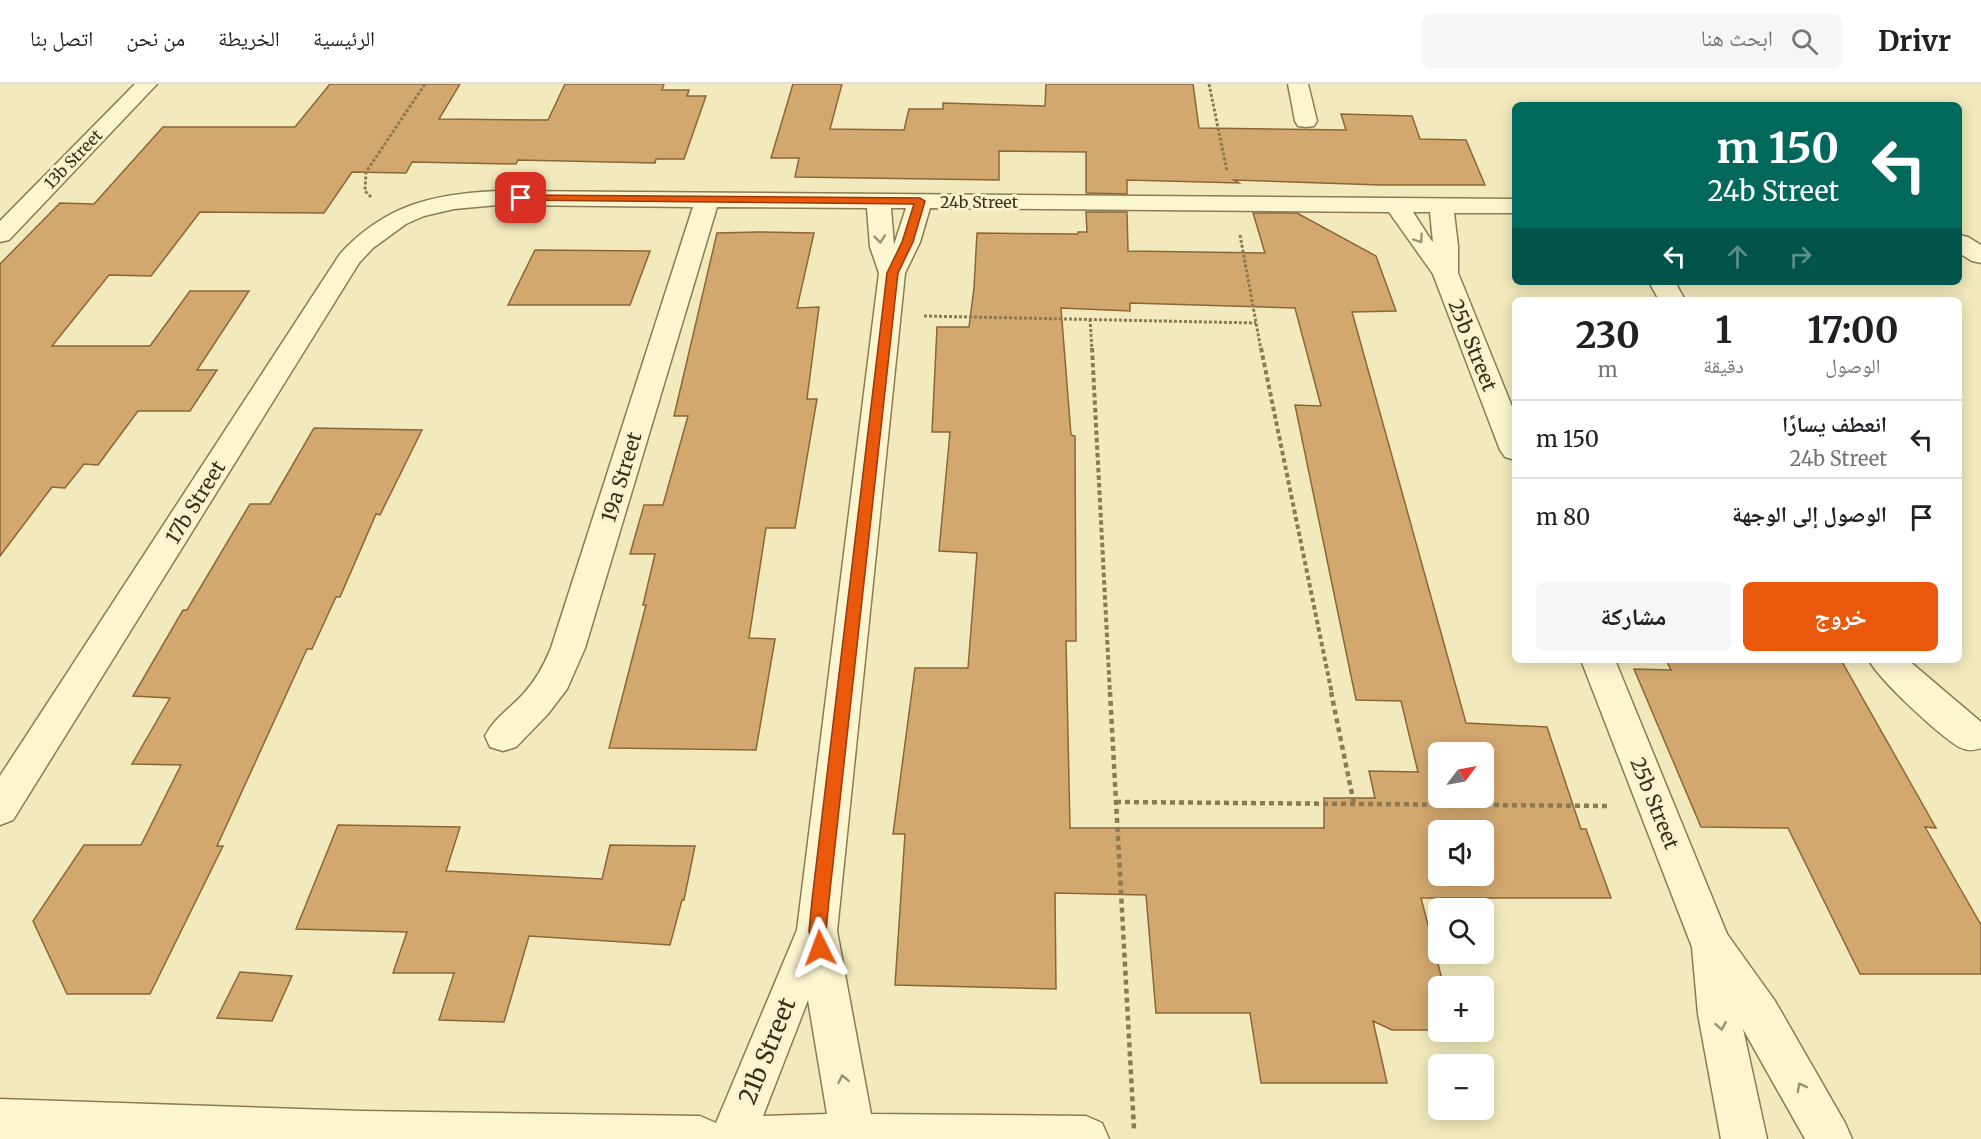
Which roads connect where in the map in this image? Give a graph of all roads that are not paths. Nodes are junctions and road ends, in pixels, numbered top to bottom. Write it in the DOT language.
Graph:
graph roads {
  1 [pos="147,84"];
  2 [pos="1298,84"];
  3 [pos="1306,121"];
  4 [pos="707,200"];
  5 [pos="879,201"];
  6 [pos="920,201"];
  7 [pos="1396,204"];
  8 [pos="1441,204"];
  9 [pos="1512,206"];
  10 [pos="408,213"];
  11 [pos="0,235"];
  12 [pos="1962,244"];
  13 [pos="1981,256"];
  14 [pos="892,273"];
  15 [pos="1445,273"];
  16 [pos="1512,442"];
  17 [pos="1599,663"];
  18 [pos="1889,663"];
  19 [pos="503,736"];
  20 [pos="1972,736"];
  21 [pos="0,808"];
  22 [pos="818,931"];
  23 [pos="1712,947"];
  24 [pos="0,1121"];
  25 [pos="287,1136"];
  26 [pos="853,1136"];
  27 [pos="360,1137"];
  28 [pos="700,1139"];
  29 [pos="732,1139"];
  30 [pos="749,1139"];
  31 [pos="1086,1139"];
  32 [pos="1744,1139"];
  33 [pos="1829,1139"];
  1 -- 11 [label="street, 13b Street"];
  2 -- 3 [label="street"];
  4 -- 5 [label="street, 24b Street"];
  4 -- 10 [label="street, 24b Street"];
  4 -- 19 [label="street, 19a Street"];
  5 -- 6 [label="street, 24b Street"];
  5 -- 14 [label="street, 21b Street, one-way"];
  6 -- 7 [label="street, 24b Street"];
  6 -- 14 [label="street, 21b Street"];
  7 -- 8 [label="street, 24b Street"];
  7 -- 15 [label="street, 25b Street, one-way"];
  8 -- 9 [label="street, 24b Street"];
  8 -- 15 [label="street, 25b Street"];
  10 -- 21 [label="street, 17b Street"];
  12 -- 13 [label="street"];
  14 -- 22 [label="street, 21b Street"];
  15 -- 16 [label="street, 25b Street"];
  17 -- 23 [label="street, 25b Street"];
  18 -- 20 [label="street"];
  26 -- 22 [label="street, 21b Street, one-way"];
  22 -- 29 [label="street, 21b Street"];
  23 -- 32 [label="street, 25b Street, one-way"];
  33 -- 23 [label="street, 25b Street, one-way"];
  24 -- 25 [label="street"];
  25 -- 27 [label="street"];
  26 -- 30 [label="street"];
  26 -- 31 [label="street"];
  27 -- 28 [label="street"];
}
